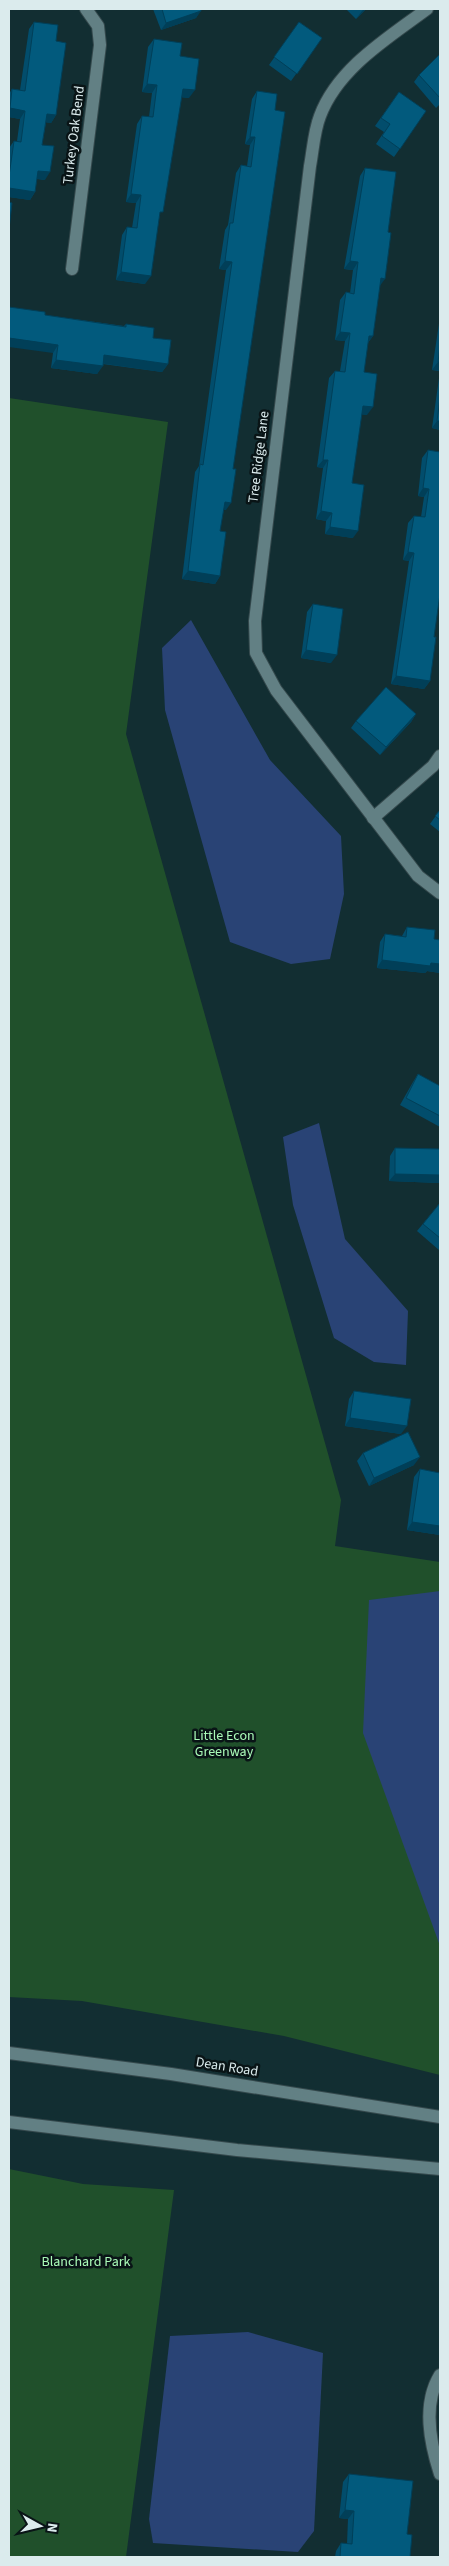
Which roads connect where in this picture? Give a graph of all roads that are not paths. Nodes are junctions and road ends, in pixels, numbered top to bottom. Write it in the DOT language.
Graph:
graph roads {
  1 [pos="86,9"];
  2 [pos="428,9"];
  3 [pos="72,269"];
  4 [pos="440,756"];
  5 [pos="374,818"];
  6 [pos="440,893"];
  7 [pos="9,2053"];
  8 [pos="440,2118"];
  9 [pos="9,2122"];
  10 [pos="440,2169"];
  11 [pos="440,2375"];
  12 [pos="440,2474"];
  1 -- 3 [label="street, Turkey Oak Bend"];
  2 -- 5 [label="street, Tree Ridge Lane"];
  4 -- 5 [label="street"];
  5 -- 6 [label="street, Tree Ridge Lane"];
  7 -- 8 [label="street, Dean Road"];
  9 -- 10 [label="street"];
  11 -- 12 [label="street"];
}
